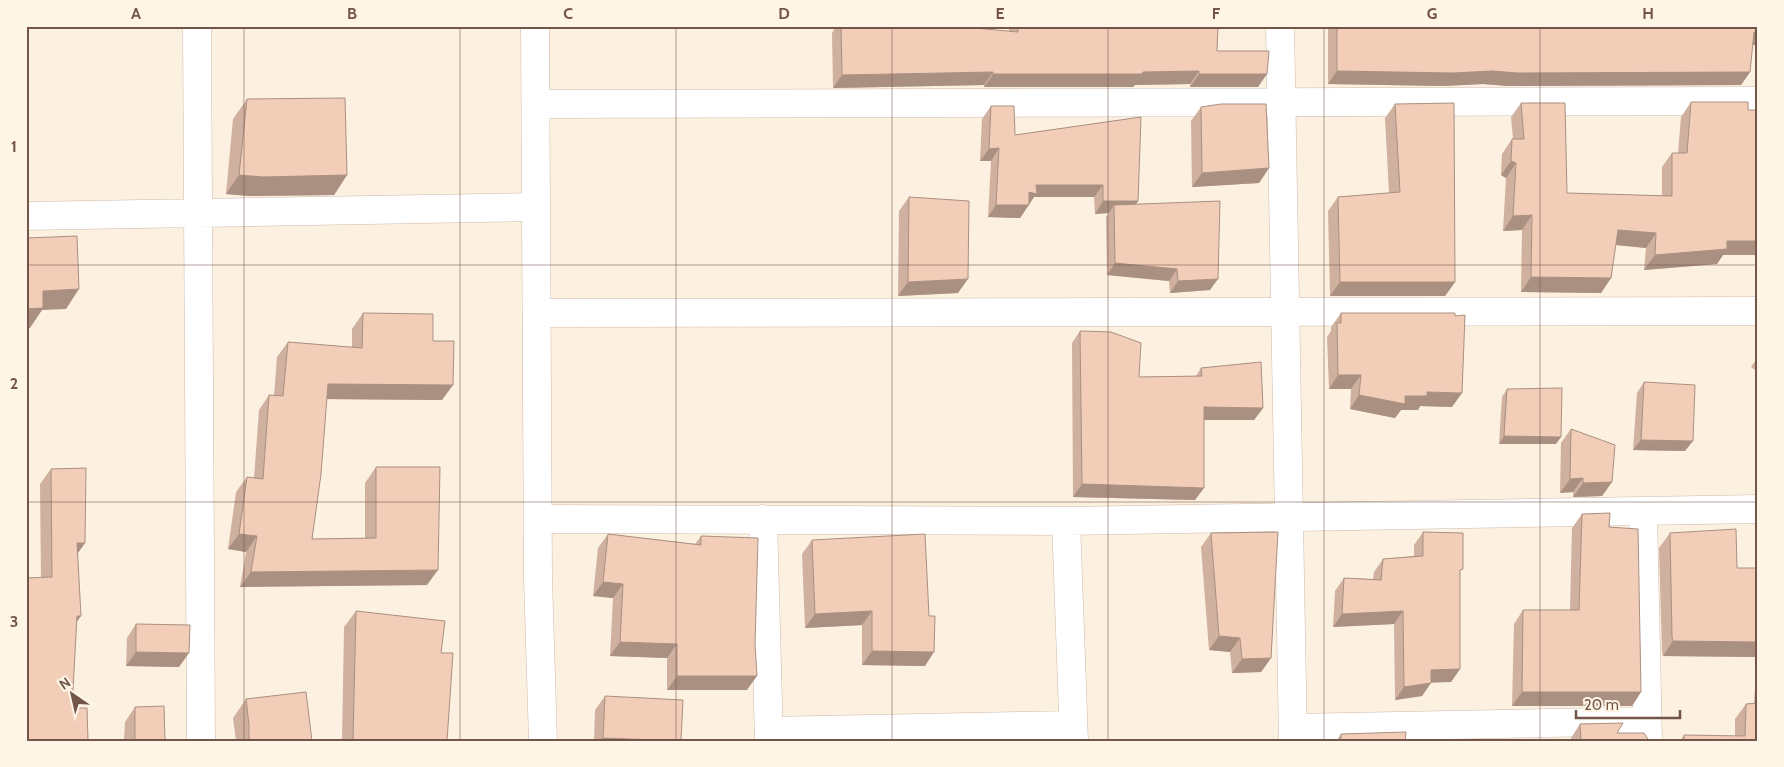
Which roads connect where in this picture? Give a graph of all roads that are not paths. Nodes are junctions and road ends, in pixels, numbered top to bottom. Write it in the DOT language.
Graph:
graph roads {
  1 [pos="197,26"];
  2 [pos="536,26"];
  3 [pos="1280,26"];
  4 [pos="1282,101"];
  5 [pos="1758,101"];
  6 [pos="536,104"];
  7 [pos="536,207"];
  8 [pos="198,213"];
  9 [pos="26,216"];
  10 [pos="1758,310"];
  11 [pos="1286,311"];
  12 [pos="536,313"];
  13 [pos="1758,509"];
  14 [pos="1643,512"];
  15 [pos="538,519"];
  16 [pos="763,519"];
  17 [pos="1289,519"];
  18 [pos="1066,521"];
  19 [pos="1648,731"];
  20 [pos="1074,733"];
  21 [pos="1293,734"];
  22 [pos="769,736"];
  23 [pos="201,741"];
  24 [pos="543,741"];
  1 -- 8 [label="street"];
  2 -- 6 [label="street"];
  3 -- 4 [label="street"];
  4 -- 5 [label="street"];
  4 -- 6 [label="street"];
  4 -- 11 [label="street"];
  6 -- 7 [label="street"];
  7 -- 8 [label="street"];
  7 -- 12 [label="street"];
  8 -- 9 [label="street"];
  8 -- 23 [label="street"];
  10 -- 11 [label="street"];
  11 -- 12 [label="street"];
  11 -- 17 [label="street"];
  12 -- 15 [label="street"];
  13 -- 14 [label="street"];
  14 -- 17 [label="street"];
  14 -- 19 [label="street"];
  15 -- 16 [label="street"];
  15 -- 24 [label="street"];
  16 -- 18 [label="street"];
  16 -- 22 [label="street"];
  17 -- 18 [label="street"];
  17 -- 21 [label="street"];
  18 -- 20 [label="street"];
  19 -- 21 [label="street"];
  20 -- 22 [label="street"];
}
